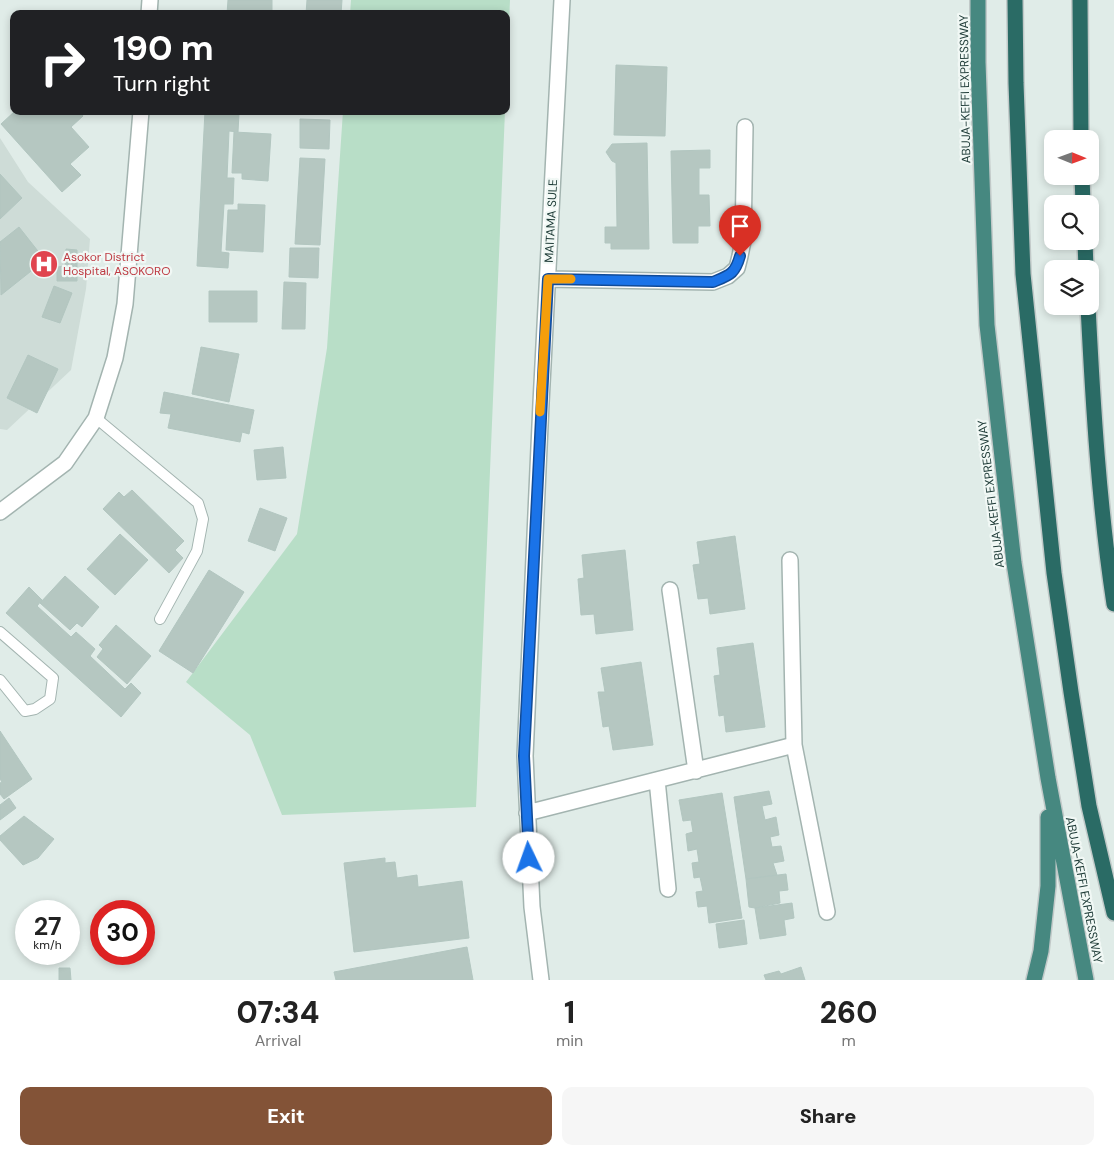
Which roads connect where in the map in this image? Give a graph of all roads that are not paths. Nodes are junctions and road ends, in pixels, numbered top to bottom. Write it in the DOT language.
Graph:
graph roads {
  1 [pos="562,0"];
  2 [pos="978,0"];
  3 [pos="1015,0"];
  4 [pos="1080,0"];
  5 [pos="141,115"];
  6 [pos="744,127"];
  7 [pos="1081,130"];
  8 [pos="548,279"];
  9 [pos="1088,315"];
  10 [pos="96,418"];
  11 [pos="0,512"];
  12 [pos="790,560"];
  13 [pos="670,590"];
  14 [pos="1114,604"];
  15 [pos="160,619"];
  16 [pos="0,632"];
  17 [pos="0,680"];
  18 [pos="794,746"];
  19 [pos="696,771"];
  20 [pos="1048,778"];
  21 [pos="657,780"];
  22 [pos="527,813"];
  23 [pos="668,889"];
  24 [pos="827,912"];
  25 [pos="1114,913"];
  26 [pos="541,980"];
  27 [pos="1034,980"];
  28 [pos="1086,980"];
  1 -- 8 [label="street, MAITAMA SULE"];
  2 -- 20 [label="highway, ABUJA-KEFFI EXPRESSWAY"];
  3 -- 25 [label="highway, ABUJA-KEFFI EXPRESSWAY"];
  4 -- 7 [label="highway"];
  5 -- 10 [label="street"];
  6 -- 8 [label="street"];
  8 -- 22 [label="street, MAITAMA SULE"];
  9 -- 14 [label="highway"];
  10 -- 11 [label="street"];
  10 -- 15 [label="lane"];
  12 -- 18 [label="street"];
  13 -- 19 [label="street"];
  16 -- 17 [label="lane"];
  18 -- 19 [label="street"];
  18 -- 24 [label="street"];
  19 -- 21 [label="street"];
  20 -- 27 [label="highway"];
  20 -- 28 [label="highway, ABUJA-KEFFI EXPRESSWAY"];
  21 -- 22 [label="street"];
  21 -- 23 [label="street"];
  22 -- 26 [label="street, MAITAMA SULE"];
}
